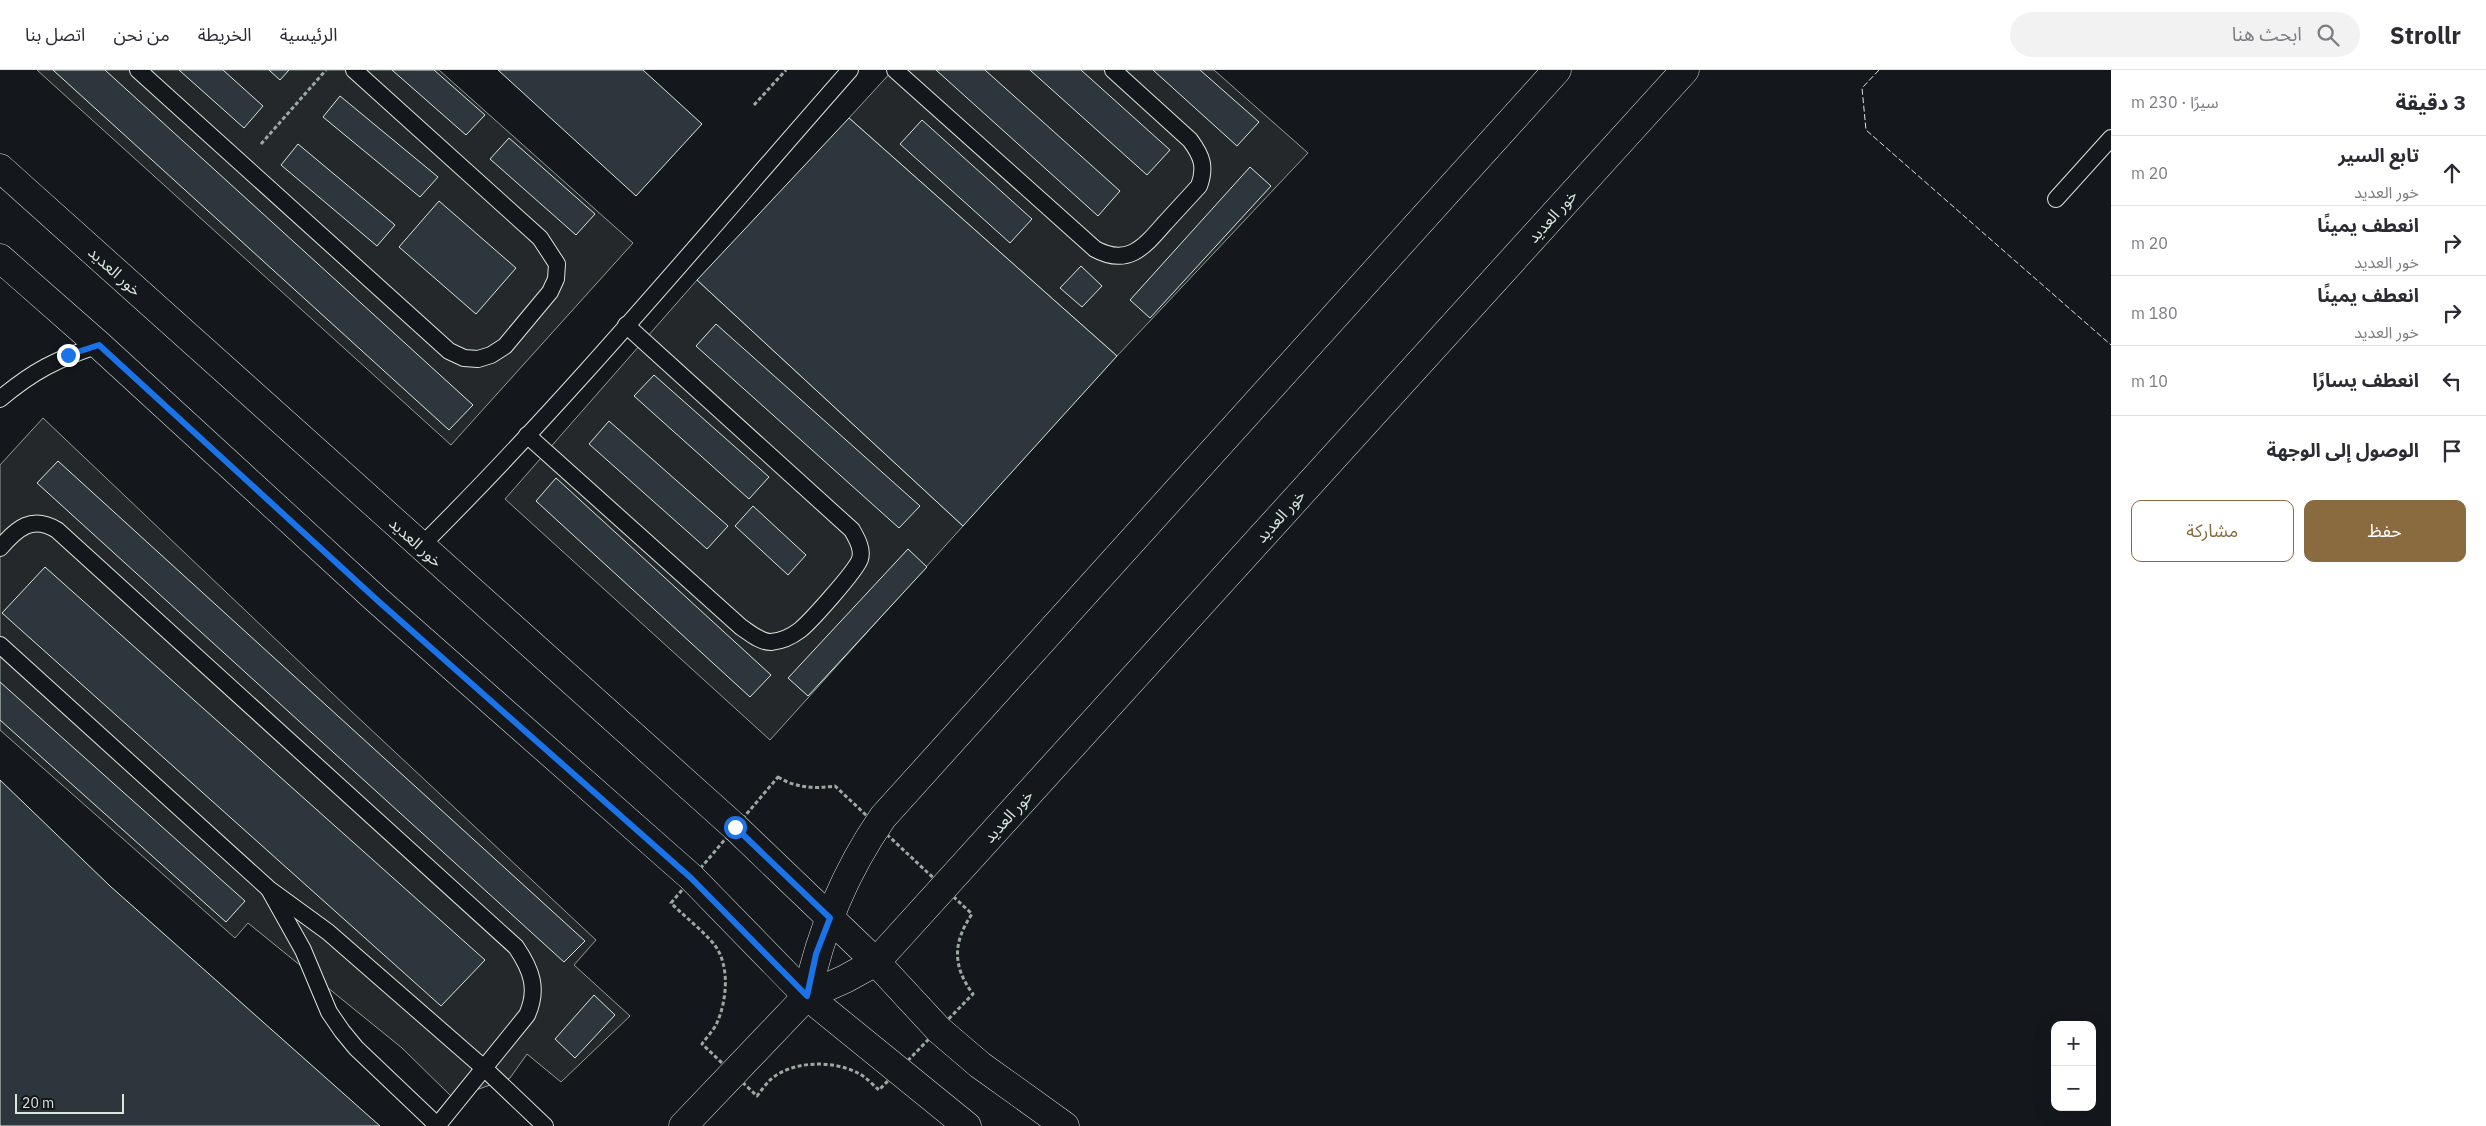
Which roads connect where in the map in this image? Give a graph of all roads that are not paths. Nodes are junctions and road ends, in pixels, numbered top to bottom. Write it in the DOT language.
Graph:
graph roads {
  1 [pos="138,70"];
  2 [pos="354,70"];
  3 [pos="850,70"];
  4 [pos="895,70"];
  5 [pos="1113,70"];
  6 [pos="1557,70"];
  7 [pos="1685,70"];
  8 [pos="2111,138"];
  9 [pos="0,168"];
  10 [pos="2056,199"];
  11 [pos="1,260"];
  12 [pos="626,325"];
  13 [pos="99,345"];
  14 [pos="0,399"];
  15 [pos="526,435"];
  16 [pos="421,546"];
  17 [pos="0,548"];
  18 [pos="0,645"];
  19 [pos="269,889"];
  20 [pos="830,918"];
  21 [pos="876,962"];
  22 [pos="807,996"];
  23 [pos="485,1069"];
  24 [pos="438,1126"];
  25 [pos="545,1126"];
  26 [pos="683,1126"];
  27 [pos="967,1126"];
  28 [pos="1065,1126"];
  1 -- 2 [label="lane"];
  3 -- 12 [label="lane"];
  4 -- 5 [label="lane"];
  6 -- 20 [label="street"];
  7 -- 21 [label="street, خور العديد"];
  8 -- 10 [label="lane"];
  9 -- 16 [label="street, خور العديد"];
  11 -- 13 [label="street"];
  12 -- 15 [label="lane"];
  12 -- 15 [label="lane"];
  13 -- 14 [label="lane"];
  13 -- 22 [label="street"];
  15 -- 16 [label="lane"];
  16 -- 20 [label="street, خور العديد"];
  17 -- 23 [label="lane"];
  18 -- 19 [label="lane"];
  19 -- 23 [label="lane"];
  19 -- 24 [label="lane"];
  20 -- 21 [label="street, خور العديد"];
  20 -- 22 [label="street"];
  21 -- 22 [label="street, خور العديد"];
  21 -- 28 [label="street, خور العديد"];
  22 -- 26 [label="street"];
  22 -- 27 [label="street"];
  23 -- 24 [label="lane"];
  23 -- 25 [label="lane"];
}
